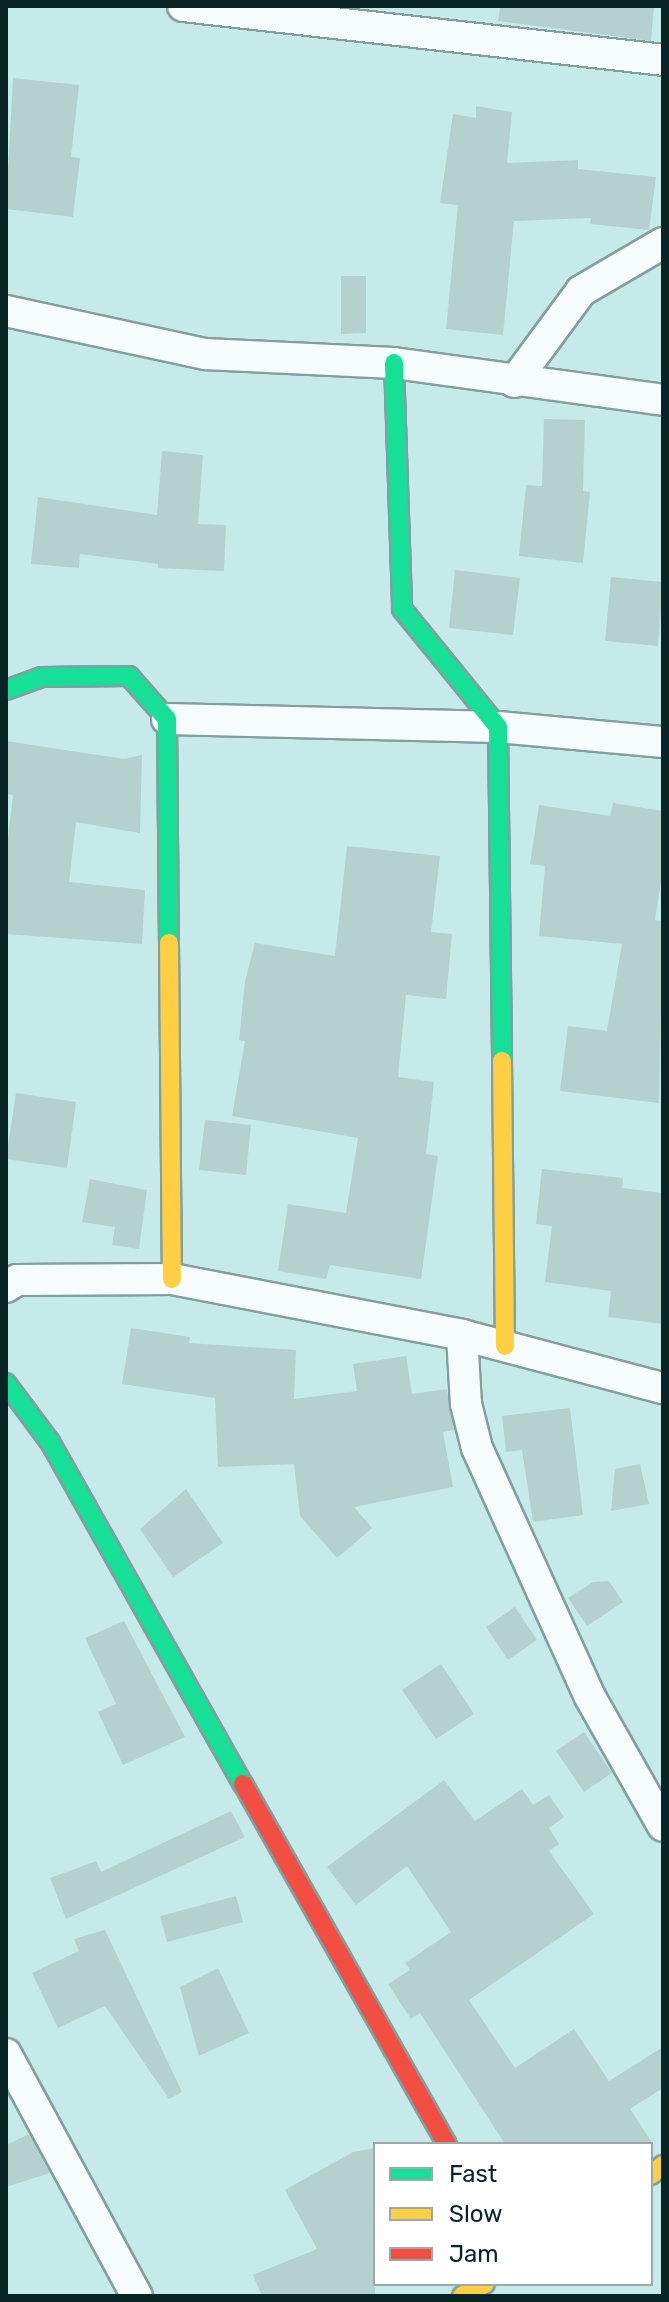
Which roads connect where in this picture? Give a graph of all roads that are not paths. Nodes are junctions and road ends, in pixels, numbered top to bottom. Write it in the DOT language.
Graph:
graph roads {
  1 [pos="183,6"];
  2 [pos="663,60"];
  3 [pos="663,243"];
  4 [pos="6,311"];
  5 [pos="394,363"];
  6 [pos="514,382"];
  7 [pos="663,400"];
  8 [pos="6,690"];
  9 [pos="167,719"];
  10 [pos="498,727"];
  11 [pos="663,742"];
  12 [pos="172,1279"];
  13 [pos="6,1287"];
  14 [pos="462,1335"];
  15 [pos="505,1346"];
  16 [pos="6,1383"];
  17 [pos="663,1388"];
  18 [pos="663,1826"];
  19 [pos="6,2054"];
  20 [pos="446,2142"];
  21 [pos="481,2286"];
  22 [pos="137,2296"];
  23 [pos="462,2296"];
  1 -- 2 [label="street"];
  3 -- 6 [label="street"];
  4 -- 5 [label="street"];
  5 -- 6 [label="street"];
  5 -- 10 [label="street"];
  6 -- 7 [label="street"];
  8 -- 9 [label="street"];
  9 -- 10 [label="street"];
  9 -- 12 [label="street"];
  10 -- 11 [label="street"];
  10 -- 15 [label="street"];
  12 -- 13 [label="street"];
  12 -- 14 [label="street"];
  14 -- 15 [label="street"];
  14 -- 18 [label="street"];
  15 -- 17 [label="street"];
  16 -- 20 [label="street"];
  19 -- 22 [label="street"];
  21 -- 23 [label="street"];
}
